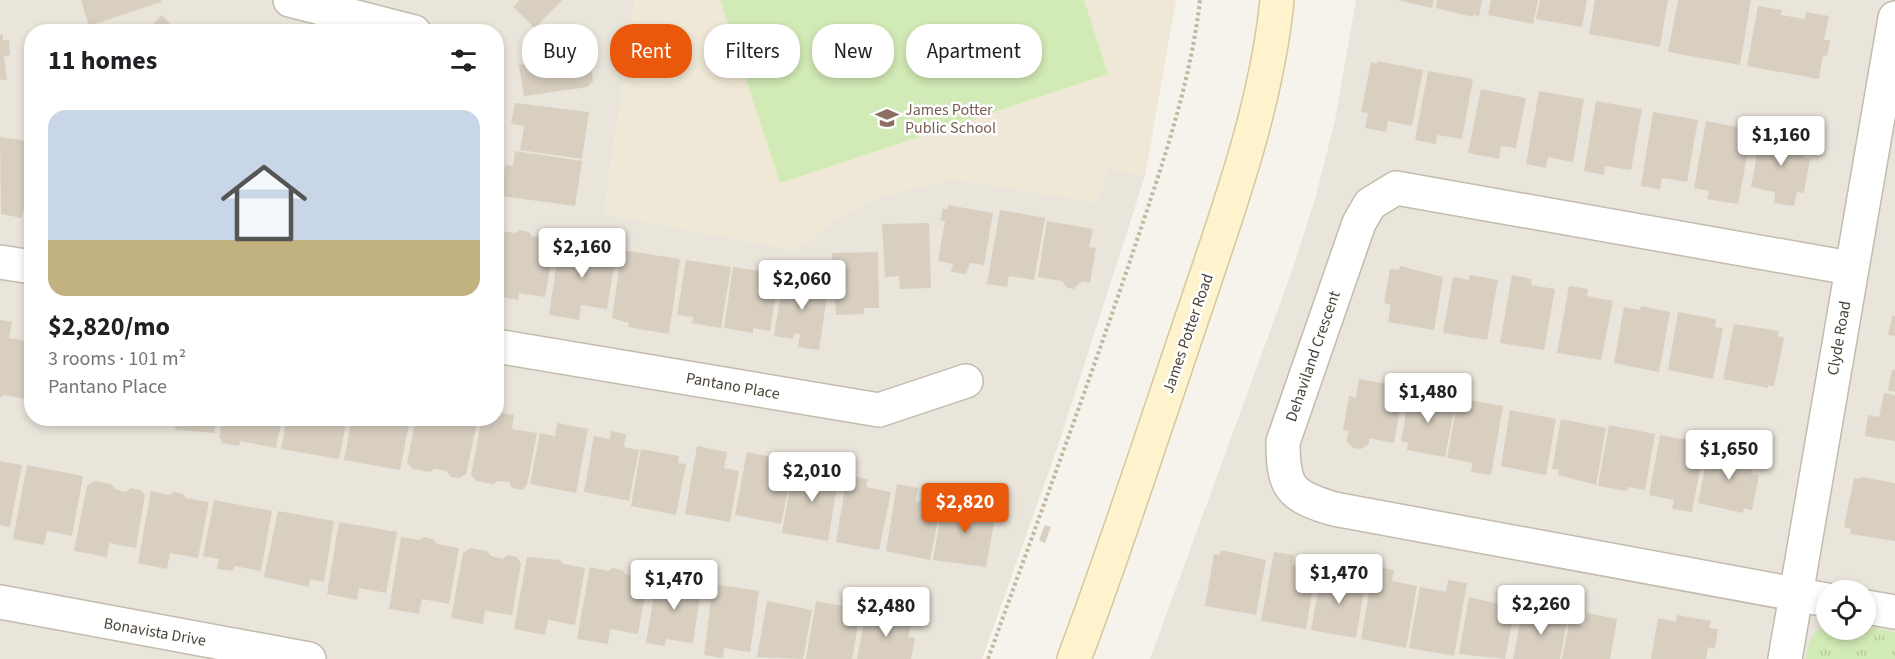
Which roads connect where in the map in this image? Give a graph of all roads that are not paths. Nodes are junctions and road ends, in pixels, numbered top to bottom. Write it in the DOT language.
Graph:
graph roads {
  1 [pos="290,0"];
  2 [pos="1277,0"];
  3 [pos="1895,18"];
  4 [pos="383,24"];
  5 [pos="0,262"];
  6 [pos="24,266"];
  7 [pos="1850,268"];
  8 [pos="504,347"];
  9 [pos="966,381"];
  10 [pos="1794,594"];
  11 [pos="1816,598"];
  12 [pos="0,602"];
  13 [pos="1876,609"];
  14 [pos="1895,612"];
  15 [pos="309,659"];
  16 [pos="1074,659"];
  17 [pos="1785,659"];
  1 -- 4 [label="street"];
  2 -- 16 [label="main road, James Potter Road"];
  3 -- 7 [label="street, Clyde Road"];
  5 -- 6 [label="street"];
  7 -- 10 [label="street, Clyde Road"];
  7 -- 10 [label="street, Dehaviland Crescent"];
  8 -- 9 [label="street, Pantano Place"];
  10 -- 11 [label="street, Dehaviland Crescent"];
  10 -- 17 [label="street, Clyde Road"];
  12 -- 15 [label="street, Bonavista Drive"];
  13 -- 14 [label="street"];
}
